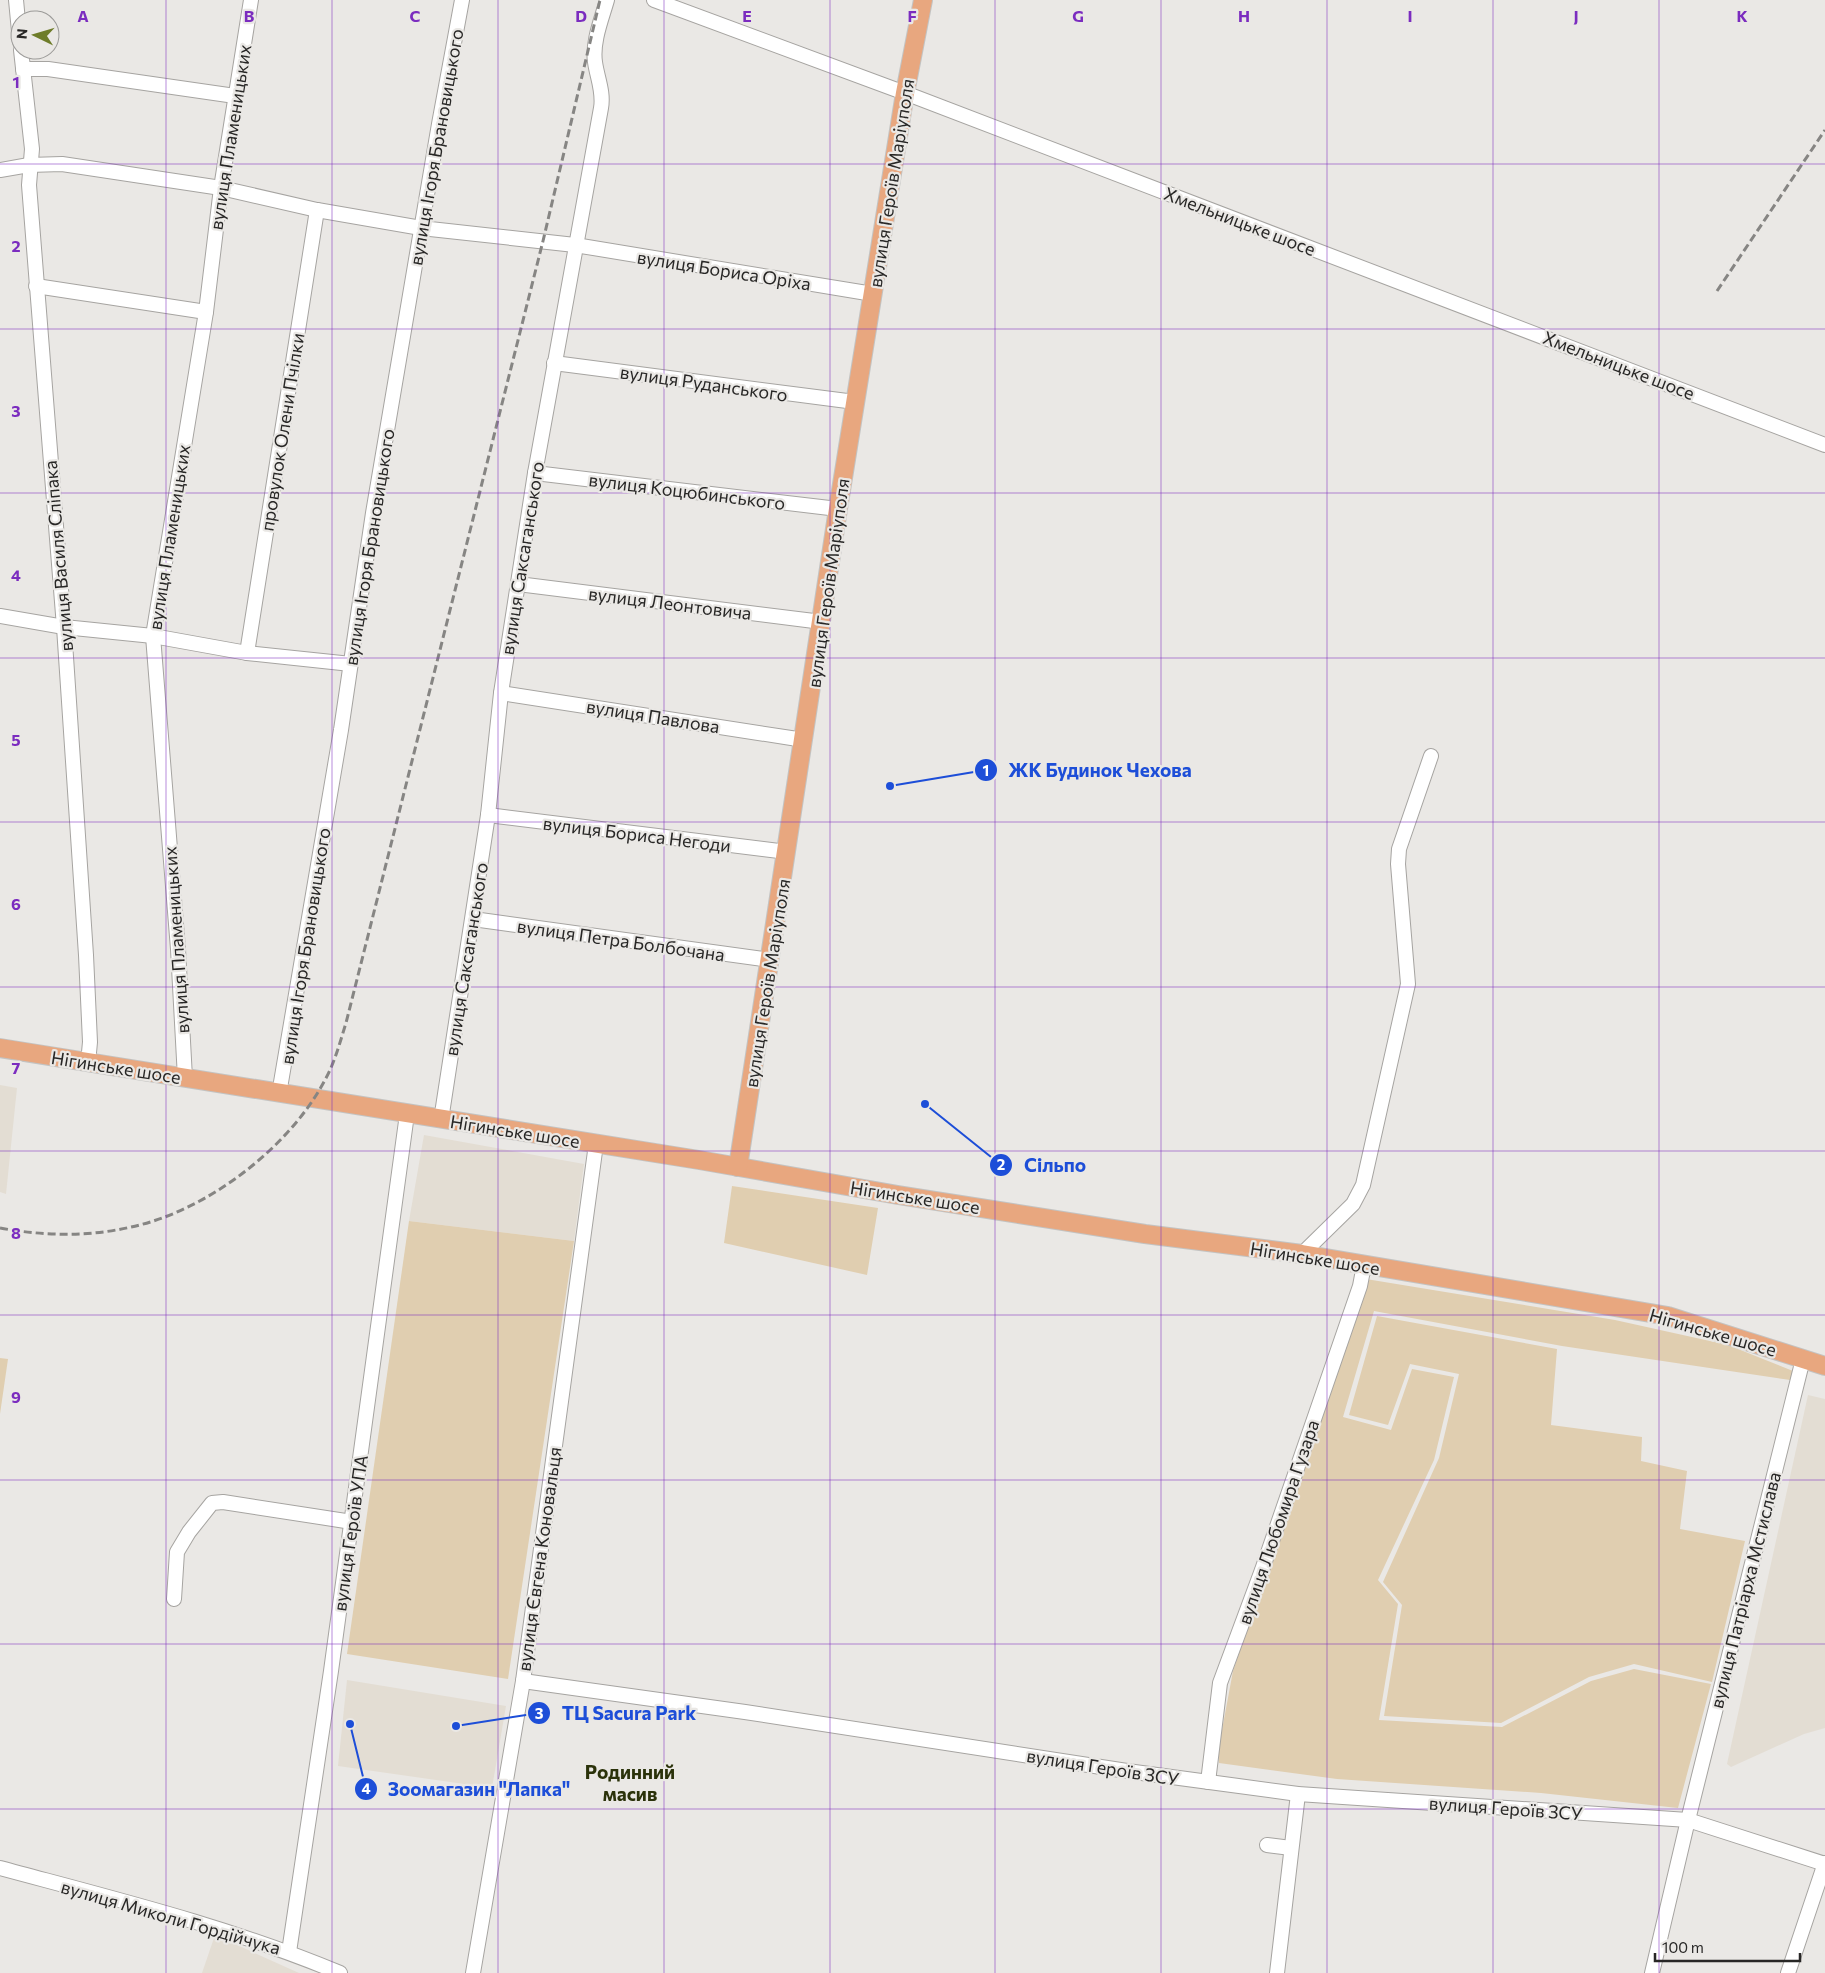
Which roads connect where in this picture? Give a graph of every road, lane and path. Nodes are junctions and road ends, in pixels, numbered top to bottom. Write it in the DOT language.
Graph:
graph roads {
  1 [pos="251,0"];
  2 [pos="462,0"];
  3 [pos="607,0"];
  4 [pos="654,0"];
  5 [pos="923,0"];
  6 [pos="22,60"];
  7 [pos="23,69"];
  8 [pos="904,93"];
  9 [pos="235,96"];
  10 [pos="30,165"];
  11 [pos="0,170"];
  12 [pos="221,188"];
  13 [pos="316,210"];
  14 [pos="421,228"];
  15 [pos="576,245"];
  16 [pos="36,286"];
  17 [pos="874,294"];
  18 [pos="206,312"];
  19 [pos="554,363"];
  20 [pos="855,402"];
  21 [pos="1825,445"];
  22 [pos="535,473"];
  23 [pos="838,510"];
  24 [pos="518,584"];
  25 [pos="0,616"];
  26 [pos="822,622"];
  27 [pos="64,627"];
  28 [pos="152,636"];
  29 [pos="247,653"];
  30 [pos="351,664"];
  31 [pos="501,693"];
  32 [pos="804,740"];
  33 [pos="1431,756"];
  34 [pos="488,815"];
  35 [pos="787,852"];
  36 [pos="473,919"];
  37 [pos="770,960"];
  38 [pos="0,1048"];
  39 [pos="88,1063"];
  40 [pos="185,1078"];
  41 [pos="279,1094"];
  42 [pos="407,1114"];
  43 [pos="442,1120"];
  44 [pos="596,1144"];
  45 [pos="738,1167"];
  46 [pos="1302,1254"];
  47 [pos="1364,1265"];
  48 [pos="1803,1359"];
  49 [pos="1825,1366"];
  50 [pos="352,1522"];
  51 [pos="174,1599"];
  52 [pos="523,1681"];
  53 [pos="1208,1782"];
  54 [pos="1298,1794"];
  55 [pos="1688,1820"];
  56 [pos="1267,1845"];
  57 [pos="1292,1848"];
  58 [pos="1825,1864"];
  59 [pos="0,1868"];
  60 [pos="289,1952"];
  61 [pos="340,1973"];
  62 [pos="473,1973"];
  63 [pos="1276,1973"];
  64 [pos="1652,1973"];
  65 [pos="1788,1973"];
  1 -- 9 [label="street, вулиця Пламеницьких"];
  2 -- 14 [label="street, вулиця Ігоря Брановицького"];
  3 -- 15 [label="street, вулиця Саксаганського"];
  4 -- 8 [label="street, Хмельницьке шосе"];
  5 -- 8 [label="main road, вулиця Героїв Маріуполя"];
  6 -- 7 [label="street, вулиця Василя Сліпака"];
  7 -- 9 [label="street"];
  7 -- 10 [label="street, вулиця Василя Сліпака"];
  8 -- 17 [label="main road, вулиця Героїв Маріуполя"];
  8 -- 21 [label="street, Хмельницьке шосе"];
  9 -- 12 [label="street, вулиця Пламеницьких"];
  10 -- 11 [label="street"];
  10 -- 12 [label="street"];
  10 -- 16 [label="street, вулиця Василя Сліпака"];
  12 -- 13 [label="street"];
  12 -- 18 [label="street, вулиця Пламеницьких"];
  13 -- 14 [label="street"];
  13 -- 29 [label="street, провулок Олени Пчілки"];
  14 -- 15 [label="street, вулиця Бориса Оріха"];
  14 -- 30 [label="street, вулиця Ігоря Брановицького"];
  15 -- 17 [label="street, вулиця Бориса Оріха"];
  15 -- 19 [label="street, вулиця Саксаганського"];
  16 -- 18 [label="street"];
  16 -- 27 [label="street, вулиця Василя Сліпака"];
  17 -- 20 [label="main road, вулиця Героїв Маріуполя"];
  18 -- 28 [label="street, вулиця Пламеницьких"];
  19 -- 20 [label="street, вулиця Руданського"];
  19 -- 22 [label="street, вулиця Саксаганського"];
  20 -- 23 [label="main road, вулиця Героїв Маріуполя"];
  22 -- 23 [label="street, вулиця Коцюбинського"];
  22 -- 24 [label="street, вулиця Саксаганського"];
  23 -- 26 [label="main road, вулиця Героїв Маріуполя"];
  24 -- 26 [label="street, вулиця Леонтовича"];
  24 -- 31 [label="street, вулиця Саксаганського"];
  25 -- 27 [label="street"];
  26 -- 32 [label="main road, вулиця Героїв Маріуполя"];
  27 -- 28 [label="street"];
  27 -- 39 [label="street, вулиця Василя Сліпака"];
  28 -- 29 [label="street"];
  28 -- 40 [label="street, вулиця Пламеницьких"];
  29 -- 30 [label="street"];
  30 -- 41 [label="street, вулиця Ігоря Брановицького"];
  31 -- 32 [label="street, вулиця Павлова"];
  31 -- 34 [label="street, вулиця Саксаганського"];
  32 -- 35 [label="main road, вулиця Героїв Маріуполя"];
  33 -- 46 [label="street"];
  34 -- 35 [label="street, вулиця Бориса Негоди"];
  34 -- 36 [label="street, вулиця Саксаганського"];
  35 -- 37 [label="main road, вулиця Героїв Маріуполя"];
  36 -- 37 [label="street, вулиця Петра Болбочана"];
  36 -- 43 [label="street, вулиця Саксаганського"];
  37 -- 45 [label="main road, вулиця Героїв Маріуполя"];
  38 -- 39 [label="main road, Нігинське шосе"];
  39 -- 40 [label="main road, Нігинське шосе"];
  40 -- 41 [label="main road, Нігинське шосе"];
  41 -- 42 [label="main road, Нігинське шосе"];
  42 -- 43 [label="main road, Нігинське шосе"];
  42 -- 50 [label="street, вулиця Героїв УПА"];
  43 -- 44 [label="main road, Нігинське шосе"];
  44 -- 45 [label="main road, Нігинське шосе"];
  44 -- 52 [label="street, вулиця Євгена Коновальця"];
  45 -- 46 [label="main road, Нігинське шосе"];
  46 -- 47 [label="main road, Нігинське шосе"];
  47 -- 48 [label="main road, Нігинське шосе"];
  47 -- 53 [label="street, вулиця Любомира Гузара"];
  48 -- 49 [label="main road, Нігинське шосе"];
  48 -- 55 [label="street, вулиця Патріарха Мстислава"];
  50 -- 51 [label="street"];
  50 -- 60 [label="street, вулиця Героїв УПА"];
  52 -- 53 [label="street, вулиця Героїв ЗСУ"];
  52 -- 62 [label="street, вулиця Євгена Коновальця"];
  53 -- 54 [label="street, вулиця Героїв ЗСУ"];
  54 -- 55 [label="street, вулиця Героїв ЗСУ"];
  54 -- 57 [label="street"];
  55 -- 58 [label="street"];
  55 -- 64 [label="street, вулиця Патріарха Мстислава"];
  56 -- 57 [label="street"];
  57 -- 63 [label="street"];
  58 -- 65 [label="street"];
  59 -- 60 [label="street, вулиця Миколи Гордійчука"];
  60 -- 61 [label="street, вулиця Миколи Гордійчука"];
}
